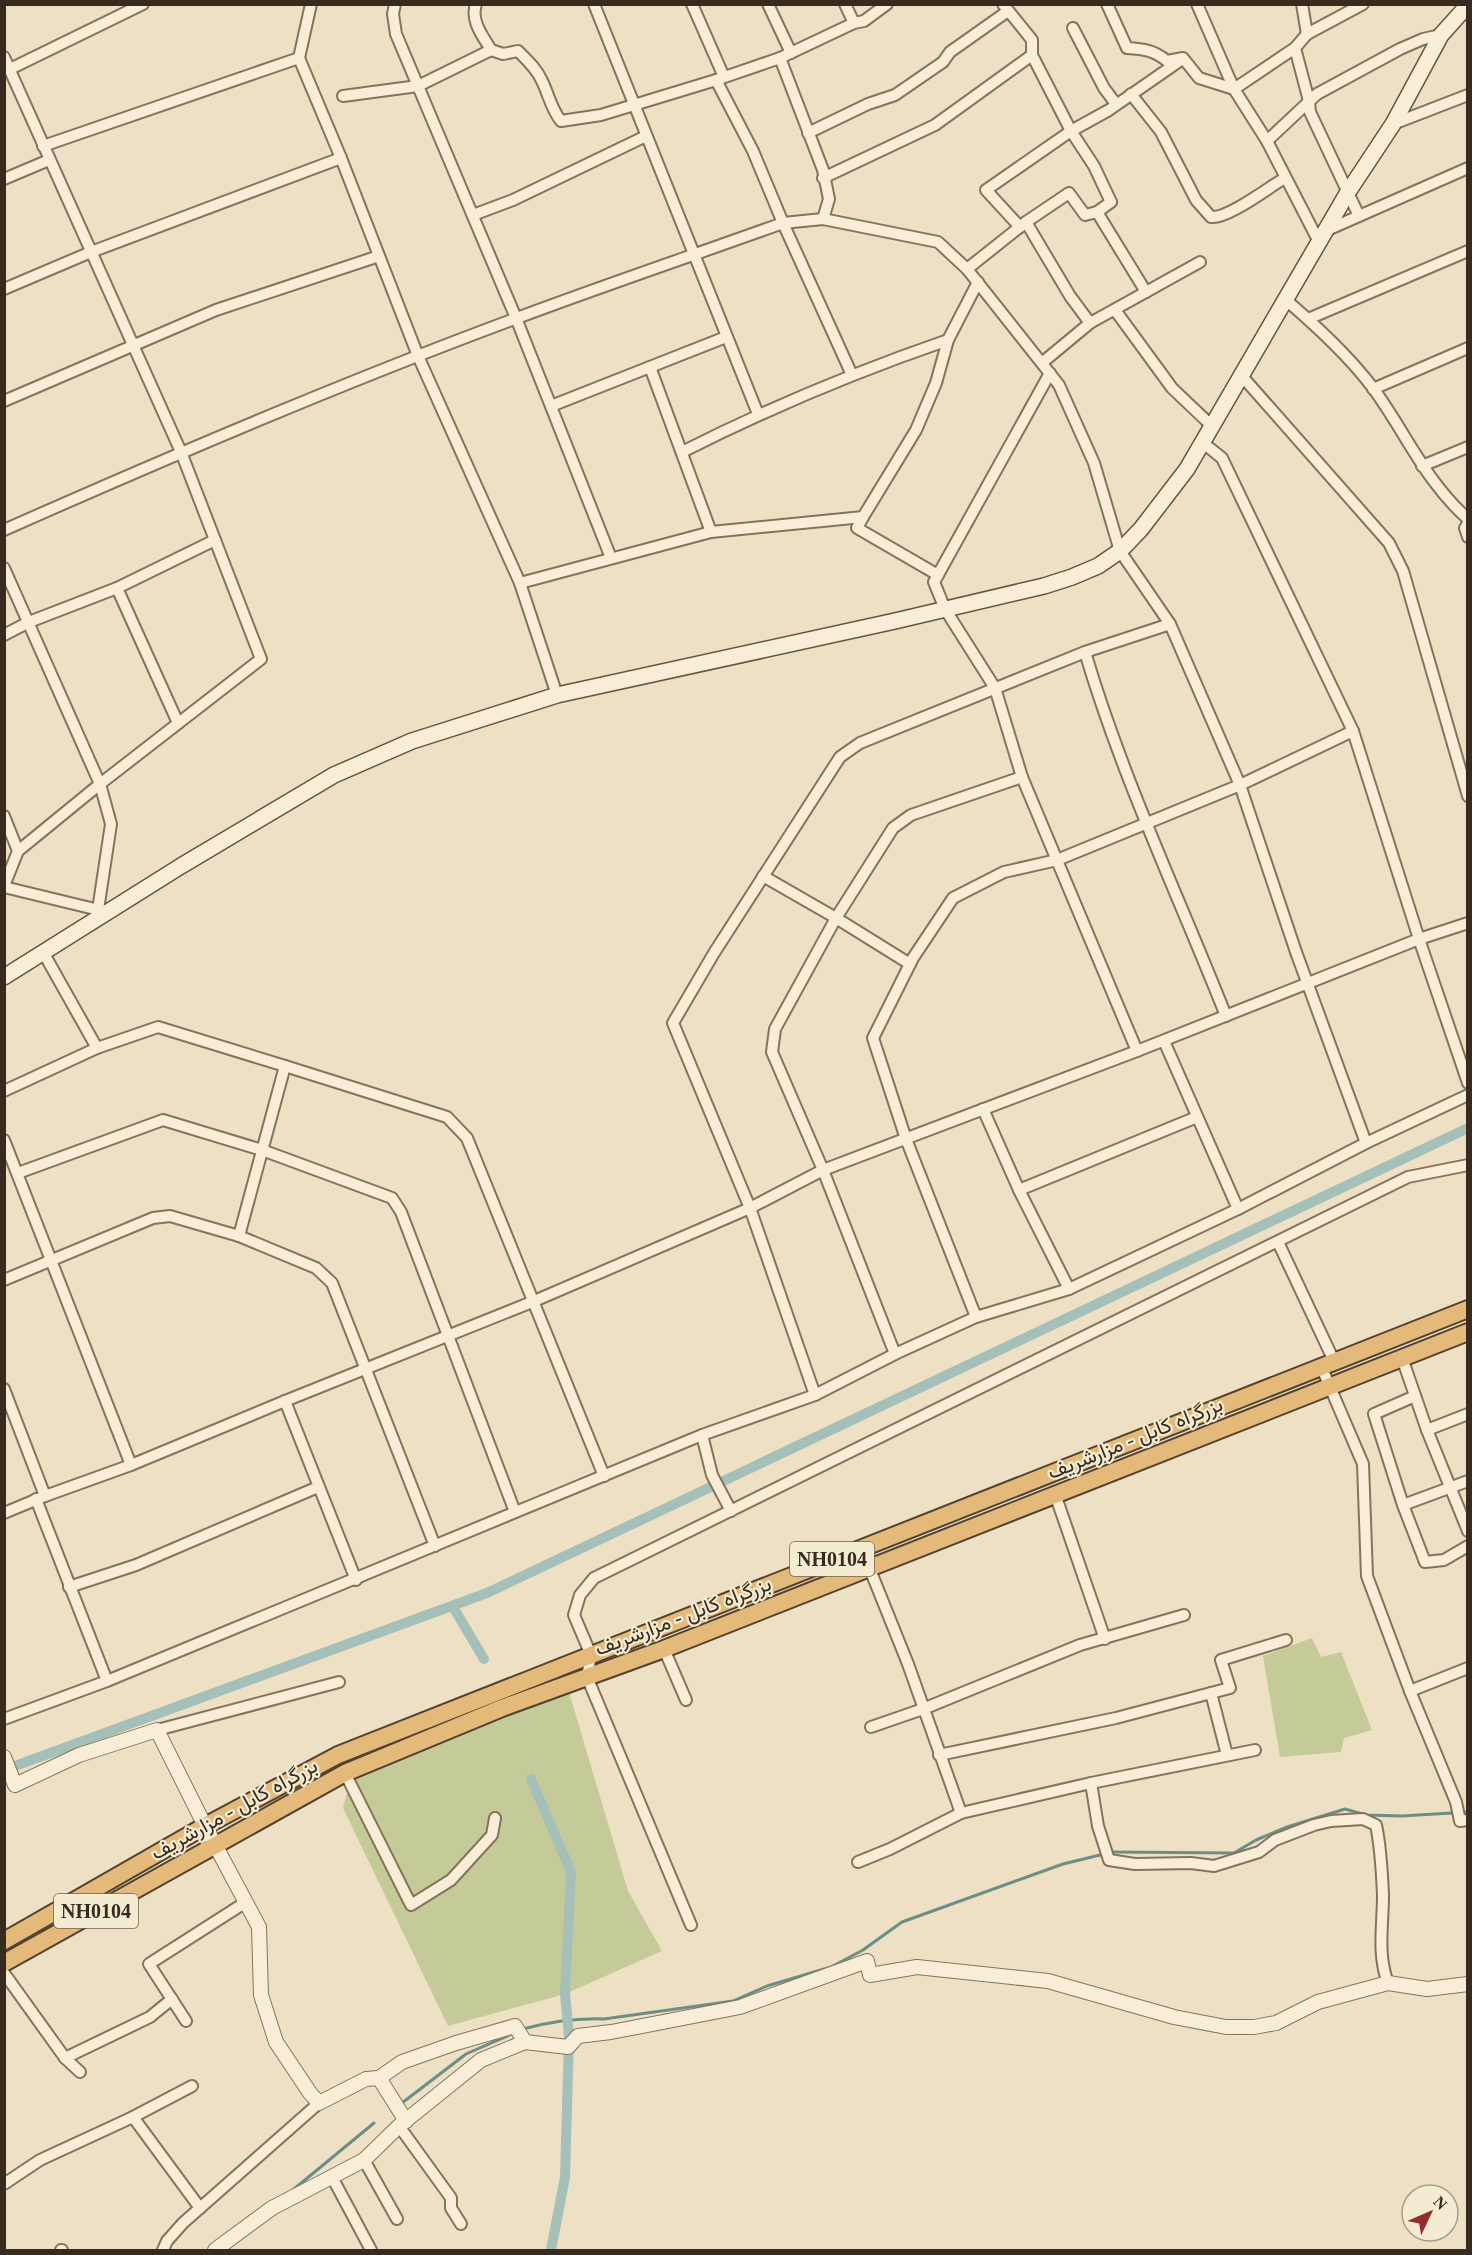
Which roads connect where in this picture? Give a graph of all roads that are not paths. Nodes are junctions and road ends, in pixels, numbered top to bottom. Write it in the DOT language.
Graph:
graph roads {
  1 [pos="143,4"];
  2 [pos="311,4"];
  3 [pos="395,4"];
  4 [pos="476,4"];
  5 [pos="594,4"];
  6 [pos="692,4"];
  7 [pos="768,4"];
  8 [pos="845,4"];
  9 [pos="887,4"];
  10 [pos="1107,4"];
  11 [pos="1197,4"];
  12 [pos="1302,4"];
  13 [pos="1363,4"];
  14 [pos="1464,7"];
  15 [pos="1005,8"];
  16 [pos="854,23"];
  17 [pos="1467,24"];
  18 [pos="1073,28"];
  19 [pos="1307,34"];
  20 [pos="1441,35"];
  21 [pos="1295,48"];
  22 [pos="490,50"];
  23 [pos="791,53"];
  24 [pos="1032,55"];
  25 [pos="4,57"];
  26 [pos="299,58"];
  27 [pos="780,58"];
  28 [pos="1184,58"];
  29 [pos="10,69"];
  30 [pos="720,79"];
  31 [pos="418,86"];
  32 [pos="1234,89"];
  33 [pos="1131,94"];
  34 [pos="1467,95"];
  35 [pos="343,96"];
  36 [pos="1309,101"];
  37 [pos="1116,104"];
  38 [pos="633,105"];
  39 [pos="1393,124"];
  40 [pos="1071,130"];
  41 [pos="808,133"];
  42 [pos="646,136"];
  43 [pos="1267,141"];
  44 [pos="43,146"];
  45 [pos="341,158"];
  46 [pos="49,160"];
  47 [pos="1467,168"];
  48 [pos="823,178"];
  49 [pos="1285,178"];
  50 [pos="4,179"];
  51 [pos="1348,192"];
  52 [pos="1097,212"];
  53 [pos="473,215"];
  54 [pos="1359,216"];
  55 [pos="823,219"];
  56 [pos="783,223"];
  57 [pos="1023,224"];
  58 [pos="1322,237"];
  59 [pos="1467,251"];
  60 [pos="91,252"];
  61 [pos="694,255"];
  62 [pos="379,256"];
  63 [pos="1200,262"];
  64 [pos="968,269"];
  65 [pos="978,282"];
  66 [pos="4,289"];
  67 [pos="1146,292"];
  68 [pos="1285,299"];
  69 [pos="1115,310"];
  70 [pos="516,318"];
  71 [pos="1308,319"];
  72 [pos="1090,323"];
  73 [pos="726,337"];
  74 [pos="948,340"];
  75 [pos="134,345"];
  76 [pos="1467,348"];
  77 [pos="418,356"];
  78 [pos="1042,362"];
  79 [pos="650,367"];
  80 [pos="1050,373"];
  81 [pos="852,375"];
  82 [pos="1241,375"];
  83 [pos="1373,389"];
  84 [pos="4,401"];
  85 [pos="551,406"];
  86 [pos="758,414"];
  87 [pos="1212,426"];
  88 [pos="1202,442"];
  89 [pos="1467,447"];
  90 [pos="182,452"];
  91 [pos="681,452"];
  92 [pos="1422,466"];
  93 [pos="863,517"];
  94 [pos="1467,521"];
  95 [pos="4,530"];
  96 [pos="711,532"];
  97 [pos="1467,537"];
  98 [pos="215,540"];
  99 [pos="1120,551"];
  100 [pos="611,558"];
  101 [pos="4,568"];
  102 [pos="938,575"];
  103 [pos="520,583"];
  104 [pos="117,588"];
  105 [pos="945,609"];
  106 [pos="29,622"];
  107 [pos="1170,624"];
  108 [pos="4,635"];
  109 [pos="1085,652"];
  110 [pos="995,688"];
  111 [pos="557,695"];
  112 [pos="178,723"];
  113 [pos="1353,730"];
  114 [pos="1022,777"];
  115 [pos="100,784"];
  116 [pos="1240,786"];
  117 [pos="1467,796"];
  118 [pos="4,816"];
  119 [pos="1146,822"];
  120 [pos="18,851"];
  121 [pos="1057,860"];
  122 [pos="764,876"];
  123 [pos="4,887"];
  124 [pos="103,911"];
  125 [pos="836,918"];
  126 [pos="1467,922"];
  127 [pos="1419,939"];
  128 [pos="43,952"];
  129 [pos="910,964"];
  130 [pos="4,977"];
  131 [pos="1309,983"];
  132 [pos="1226,1016"];
  133 [pos="1164,1041"];
  134 [pos="97,1048"];
  135 [pos="1137,1051"];
  136 [pos="285,1066"];
  137 [pos="1467,1083"];
  138 [pos="4,1091"];
  139 [pos="1467,1095"];
  140 [pos="983,1109"];
  141 [pos="1197,1117"];
  142 [pos="906,1139"];
  143 [pos="4,1140"];
  144 [pos="1366,1143"];
  145 [pos="262,1150"];
  146 [pos="1467,1165"];
  147 [pos="823,1170"];
  148 [pos="18,1173"];
  149 [pos="1019,1190"];
  150 [pos="750,1208"];
  151 [pos="1238,1209"];
  152 [pos="239,1236"];
  153 [pos="1278,1242"];
  154 [pos="51,1261"];
  155 [pos="4,1280"];
  156 [pos="1069,1289"];
  157 [pos="532,1302"];
  158 [pos="1467,1309"];
  159 [pos="976,1317"];
  160 [pos="1467,1332"];
  161 [pos="448,1335"];
  162 [pos="895,1353"];
  163 [pos="1402,1358"];
  164 [pos="1328,1363"];
  165 [pos="366,1368"];
  166 [pos="1329,1385"];
  167 [pos="4,1389"];
  168 [pos="815,1395"];
  169 [pos="1415,1396"];
  170 [pos="285,1401"];
  171 [pos="1467,1414"];
  172 [pos="1427,1430"];
  173 [pos="702,1435"];
  174 [pos="131,1465"];
  175 [pos="604,1476"];
  176 [pos="1467,1481"];
  177 [pos="318,1487"];
  178 [pos="1451,1488"];
  179 [pos="1055,1494"];
  180 [pos="41,1497"];
  181 [pos="1403,1505"];
  182 [pos="731,1511"];
  183 [pos="515,1512"];
  184 [pos="4,1513"];
  185 [pos="1467,1531"];
  186 [pos="435,1546"];
  187 [pos="1467,1546"];
  188 [pos="869,1567"];
  189 [pos="356,1580"];
  190 [pos="69,1587"];
  191 [pos="1184,1615"];
  192 [pos="1105,1639"];
  193 [pos="1286,1640"];
  194 [pos="664,1648"];
  195 [pos="591,1654"];
  196 [pos="1467,1668"];
  197 [pos="587,1677"];
  198 [pos="107,1681"];
  199 [pos="339,1682"];
  200 [pos="1410,1691"];
  201 [pos="1211,1693"];
  202 [pos="686,1700"];
  203 [pos="924,1709"];
  204 [pos="4,1719"];
  205 [pos="871,1727"];
  206 [pos="157,1730"];
  207 [pos="1255,1750"];
  208 [pos="939,1755"];
  209 [pos="1227,1755"];
  210 [pos="5,1759"];
  211 [pos="345,1773"];
  212 [pos="1091,1783"];
  213 [pos="10,1784"];
  214 [pos="961,1813"];
  215 [pos="495,1818"];
  216 [pos="1464,1821"];
  217 [pos="205,1826"];
  218 [pos="215,1845"];
  219 [pos="858,1862"];
  220 [pos="246,1902"];
  221 [pos="691,1925"];
  222 [pos="4,1941"];
  223 [pos="4,1963"];
  224 [pos="4,1973"];
  225 [pos="1388,1983"];
  226 [pos="1467,1984"];
  227 [pos="172,1999"];
  228 [pos="186,2021"];
  229 [pos="520,2035"];
  230 [pos="64,2058"];
  231 [pos="80,2072"];
  232 [pos="379,2078"];
  233 [pos="192,2086"];
  234 [pos="319,2103"];
  235 [pos="133,2117"];
  236 [pos="402,2124"];
  237 [pos="364,2160"];
  238 [pos="332,2177"];
  239 [pos="4,2184"];
  240 [pos="200,2208"];
  241 [pos="397,2219"];
  242 [pos="461,2224"];
  243 [pos="163,2250"];
  244 [pos="215,2250"];
  245 [pos="371,2250"];
  1 -- 29 [label="street"];
  2 -- 26 [label="street"];
  3 -- 31 [label="street"];
  4 -- 22 [label="street"];
  5 -- 38 [label="street"];
  6 -- 30 [label="street"];
  7 -- 23 [label="street"];
  8 -- 16 [label="street"];
  9 -- 16 [label="street"];
  10 -- 28 [label="street"];
  11 -- 32 [label="street"];
  12 -- 19 [label="street"];
  13 -- 19 [label="street"];
  14 -- 17 [label="street"];
  14 -- 20 [label="main road"];
  15 -- 24 [label="street"];
  15 -- 41 [label="street"];
  16 -- 23 [label="street"];
  18 -- 37 [label="street"];
  19 -- 21 [label="street"];
  20 -- 36 [label="street"];
  20 -- 39 [label="main road"];
  21 -- 32 [label="street"];
  21 -- 36 [label="street"];
  22 -- 31 [label="street"];
  22 -- 38 [label="street"];
  23 -- 27 [label="street"];
  24 -- 40 [label="street"];
  24 -- 48 [label="street"];
  25 -- 29 [label="street"];
  26 -- 44 [label="street"];
  26 -- 45 [label="street"];
  27 -- 30 [label="street"];
  27 -- 41 [label="street"];
  28 -- 32 [label="street"];
  28 -- 33 [label="street"];
  29 -- 44 [label="street"];
  30 -- 38 [label="street"];
  30 -- 56 [label="street"];
  31 -- 35 [label="street"];
  31 -- 53 [label="street"];
  32 -- 43 [label="street"];
  33 -- 37 [label="street"];
  33 -- 49 [label="street"];
  34 -- 39 [label="street"];
  36 -- 43 [label="street"];
  36 -- 51 [label="street"];
  37 -- 40 [label="street"];
  38 -- 42 [label="street"];
  39 -- 51 [label="main road"];
  40 -- 52 [label="street"];
  40 -- 57 [label="street"];
  41 -- 48 [label="street"];
  42 -- 53 [label="street"];
  42 -- 61 [label="street"];
  43 -- 49 [label="street"];
  44 -- 46 [label="street"];
  45 -- 60 [label="street"];
  45 -- 62 [label="street"];
  46 -- 50 [label="street"];
  46 -- 60 [label="street"];
  47 -- 54 [label="street"];
  48 -- 55 [label="street"];
  49 -- 58 [label="street"];
  51 -- 54 [label="street"];
  51 -- 58 [label="main road"];
  52 -- 57 [label="street"];
  52 -- 67 [label="street"];
  53 -- 70 [label="street"];
  54 -- 58 [label="street"];
  55 -- 56 [label="street"];
  55 -- 64 [label="street"];
  56 -- 61 [label="street"];
  56 -- 81 [label="street"];
  57 -- 64 [label="street"];
  57 -- 72 [label="street"];
  58 -- 68 [label="main road"];
  59 -- 71 [label="street"];
  60 -- 66 [label="street"];
  60 -- 75 [label="street"];
  61 -- 70 [label="street"];
  61 -- 73 [label="street"];
  62 -- 75 [label="street"];
  62 -- 77 [label="street"];
  63 -- 67 [label="street"];
  64 -- 65 [label="street"];
  65 -- 74 [label="street"];
  65 -- 78 [label="street"];
  67 -- 69 [label="street"];
  68 -- 71 [label="street"];
  68 -- 82 [label="main road"];
  69 -- 72 [label="street"];
  69 -- 87 [label="street"];
  70 -- 77 [label="street"];
  70 -- 85 [label="street"];
  71 -- 83 [label="street"];
  72 -- 78 [label="street"];
  73 -- 79 [label="street"];
  73 -- 86 [label="street"];
  74 -- 81 [label="street"];
  74 -- 93 [label="street"];
  75 -- 84 [label="street"];
  75 -- 90 [label="street"];
  76 -- 83 [label="street"];
  77 -- 90 [label="street"];
  77 -- 103 [label="street"];
  78 -- 80 [label="street"];
  79 -- 85 [label="street"];
  79 -- 91 [label="street"];
  80 -- 99 [label="street"];
  80 -- 102 [label="street"];
  81 -- 86 [label="street"];
  82 -- 87 [label="main road"];
  82 -- 117 [label="street"];
  83 -- 92 [label="street"];
  85 -- 100 [label="street"];
  86 -- 91 [label="street"];
  87 -- 88 [label="main road"];
  88 -- 99 [label="main road"];
  88 -- 113 [label="street"];
  89 -- 92 [label="street"];
  90 -- 95 [label="street"];
  90 -- 98 [label="street"];
  91 -- 96 [label="street"];
  92 -- 94 [label="street"];
  93 -- 96 [label="street"];
  93 -- 102 [label="street"];
  94 -- 97 [label="street"];
  96 -- 100 [label="street"];
  98 -- 104 [label="street"];
  98 -- 112 [label="street"];
  99 -- 105 [label="main road"];
  99 -- 107 [label="street"];
  100 -- 103 [label="street"];
  101 -- 106 [label="street"];
  102 -- 105 [label="street"];
  103 -- 111 [label="street"];
  104 -- 106 [label="street"];
  104 -- 112 [label="street"];
  105 -- 110 [label="street"];
  105 -- 111 [label="main road"];
  106 -- 108 [label="street"];
  106 -- 115 [label="street"];
  107 -- 109 [label="street"];
  107 -- 116 [label="street"];
  109 -- 110 [label="street"];
  109 -- 119 [label="street"];
  110 -- 114 [label="street"];
  110 -- 122 [label="street"];
  111 -- 124 [label="main road"];
  112 -- 115 [label="street"];
  113 -- 116 [label="street"];
  113 -- 127 [label="street"];
  114 -- 121 [label="street"];
  114 -- 125 [label="street"];
  115 -- 120 [label="street"];
  115 -- 124 [label="street"];
  116 -- 119 [label="street"];
  116 -- 131 [label="street"];
  118 -- 120 [label="street"];
  119 -- 121 [label="street"];
  119 -- 132 [label="street"];
  120 -- 123 [label="street"];
  121 -- 129 [label="street"];
  121 -- 135 [label="street"];
  122 -- 125 [label="street"];
  122 -- 150 [label="street"];
  123 -- 124 [label="street"];
  124 -- 128 [label="main road"];
  125 -- 129 [label="street"];
  125 -- 147 [label="street"];
  126 -- 127 [label="street"];
  127 -- 131 [label="street"];
  127 -- 137 [label="street"];
  128 -- 130 [label="main road"];
  128 -- 134 [label="street"];
  129 -- 142 [label="street"];
  131 -- 132 [label="street"];
  131 -- 144 [label="street"];
  132 -- 133 [label="street"];
  133 -- 135 [label="street"];
  133 -- 141 [label="street"];
  134 -- 136 [label="street"];
  134 -- 138 [label="street"];
  135 -- 140 [label="street"];
  136 -- 145 [label="street"];
  136 -- 157 [label="street"];
  139 -- 144 [label="street"];
  140 -- 142 [label="street"];
  140 -- 149 [label="street"];
  141 -- 149 [label="street"];
  141 -- 151 [label="street"];
  142 -- 147 [label="street"];
  142 -- 159 [label="street"];
  143 -- 148 [label="street"];
  144 -- 151 [label="street"];
  145 -- 148 [label="street"];
  145 -- 152 [label="street"];
  145 -- 161 [label="street"];
  146 -- 153 [label="street"];
  147 -- 150 [label="street"];
  147 -- 162 [label="street"];
  148 -- 154 [label="street"];
  149 -- 156 [label="street"];
  150 -- 157 [label="street"];
  150 -- 168 [label="street"];
  151 -- 156 [label="street"];
  152 -- 154 [label="street"];
  152 -- 165 [label="street"];
  153 -- 164 [label="street"];
  153 -- 182 [label="street"];
  154 -- 155 [label="street"];
  154 -- 174 [label="street"];
  156 -- 159 [label="street"];
  157 -- 161 [label="street"];
  157 -- 175 [label="street"];
  158 -- 164 [label="highway, بزرگراه کابل - مزارشریف / NH0104"];
  159 -- 162 [label="street"];
  160 -- 163 [label="highway, بزرگراه کابل - مزارشریف / NH0104"];
  161 -- 165 [label="street"];
  161 -- 183 [label="street"];
  162 -- 168 [label="street"];
  163 -- 166 [label="highway, بزرگراه کابل - مزارشریف / NH0104"];
  163 -- 169 [label="street"];
  164 -- 166 [label="street"];
  164 -- 195 [label="highway, بزرگراه کابل - مزارشریف / NH0104"];
  165 -- 170 [label="street"];
  165 -- 186 [label="street"];
  166 -- 179 [label="highway, بزرگراه کابل - مزارشریف / NH0104"];
  166 -- 200 [label="street"];
  167 -- 180 [label="street"];
  168 -- 173 [label="street"];
  169 -- 172 [label="street"];
  169 -- 181 [label="street"];
  170 -- 174 [label="street"];
  170 -- 177 [label="street"];
  171 -- 172 [label="street"];
  172 -- 178 [label="street"];
  173 -- 175 [label="street"];
  173 -- 182 [label="street"];
  174 -- 180 [label="street"];
  175 -- 183 [label="street"];
  176 -- 178 [label="street"];
  177 -- 189 [label="street"];
  177 -- 190 [label="street"];
  178 -- 181 [label="street"];
  178 -- 185 [label="street"];
  179 -- 188 [label="highway, بزرگراه کابل - مزارشریف / NH0104"];
  179 -- 192 [label="street"];
  180 -- 184 [label="street"];
  180 -- 190 [label="street"];
  181 -- 187 [label="street"];
  182 -- 195 [label="street"];
  183 -- 186 [label="street"];
  186 -- 189 [label="street"];
  188 -- 194 [label="highway, بزرگراه کابل - مزارشریف / NH0104"];
  188 -- 203 [label="street"];
  189 -- 198 [label="street"];
  190 -- 198 [label="street"];
  191 -- 192 [label="street"];
  192 -- 203 [label="street"];
  193 -- 201 [label="street"];
  194 -- 197 [label="highway, بزرگراه کابل - مزارشریف / NH0104"];
  194 -- 202 [label="street"];
  195 -- 197 [label="street"];
  195 -- 217 [label="highway, بزرگراه کابل - مزارشریف / NH0104"];
  196 -- 200 [label="street"];
  197 -- 211 [label="highway, بزرگراه کابل - مزارشریف / NH0104"];
  197 -- 221 [label="street"];
  198 -- 204 [label="street"];
  199 -- 206 [label="street"];
  200 -- 216 [label="street"];
  201 -- 208 [label="street"];
  201 -- 209 [label="street"];
  203 -- 205 [label="street"];
  203 -- 208 [label="street"];
  206 -- 213 [label="street"];
  206 -- 217 [label="street"];
  207 -- 209 [label="street"];
  208 -- 214 [label="street"];
  209 -- 212 [label="street"];
  210 -- 213 [label="street"];
  211 -- 215 [label="street"];
  211 -- 218 [label="highway, بزرگراه کابل - مزارشریف / NH0104"];
  212 -- 214 [label="street"];
  212 -- 225 [label="street"];
  214 -- 219 [label="street"];
  217 -- 218 [label="street"];
  217 -- 222 [label="highway, بزرگراه کابل - مزارشریف / NH0104"];
  218 -- 220 [label="street"];
  218 -- 223 [label="highway, بزرگراه کابل - مزارشریف / NH0104"];
  220 -- 227 [label="street"];
  220 -- 234 [label="street"];
  224 -- 230 [label="street"];
  225 -- 226 [label="street"];
  225 -- 229 [label="street"];
  227 -- 228 [label="street"];
  227 -- 230 [label="street"];
  229 -- 232 [label="street"];
  229 -- 236 [label="street"];
  230 -- 231 [label="street"];
  232 -- 234 [label="street"];
  232 -- 236 [label="street"];
  233 -- 235 [label="street"];
  234 -- 240 [label="street"];
  235 -- 239 [label="street"];
  235 -- 240 [label="street"];
  236 -- 237 [label="street"];
  236 -- 242 [label="street"];
  237 -- 238 [label="street"];
  237 -- 241 [label="street"];
  238 -- 244 [label="street"];
  238 -- 245 [label="street"];
  240 -- 243 [label="street"];
}
